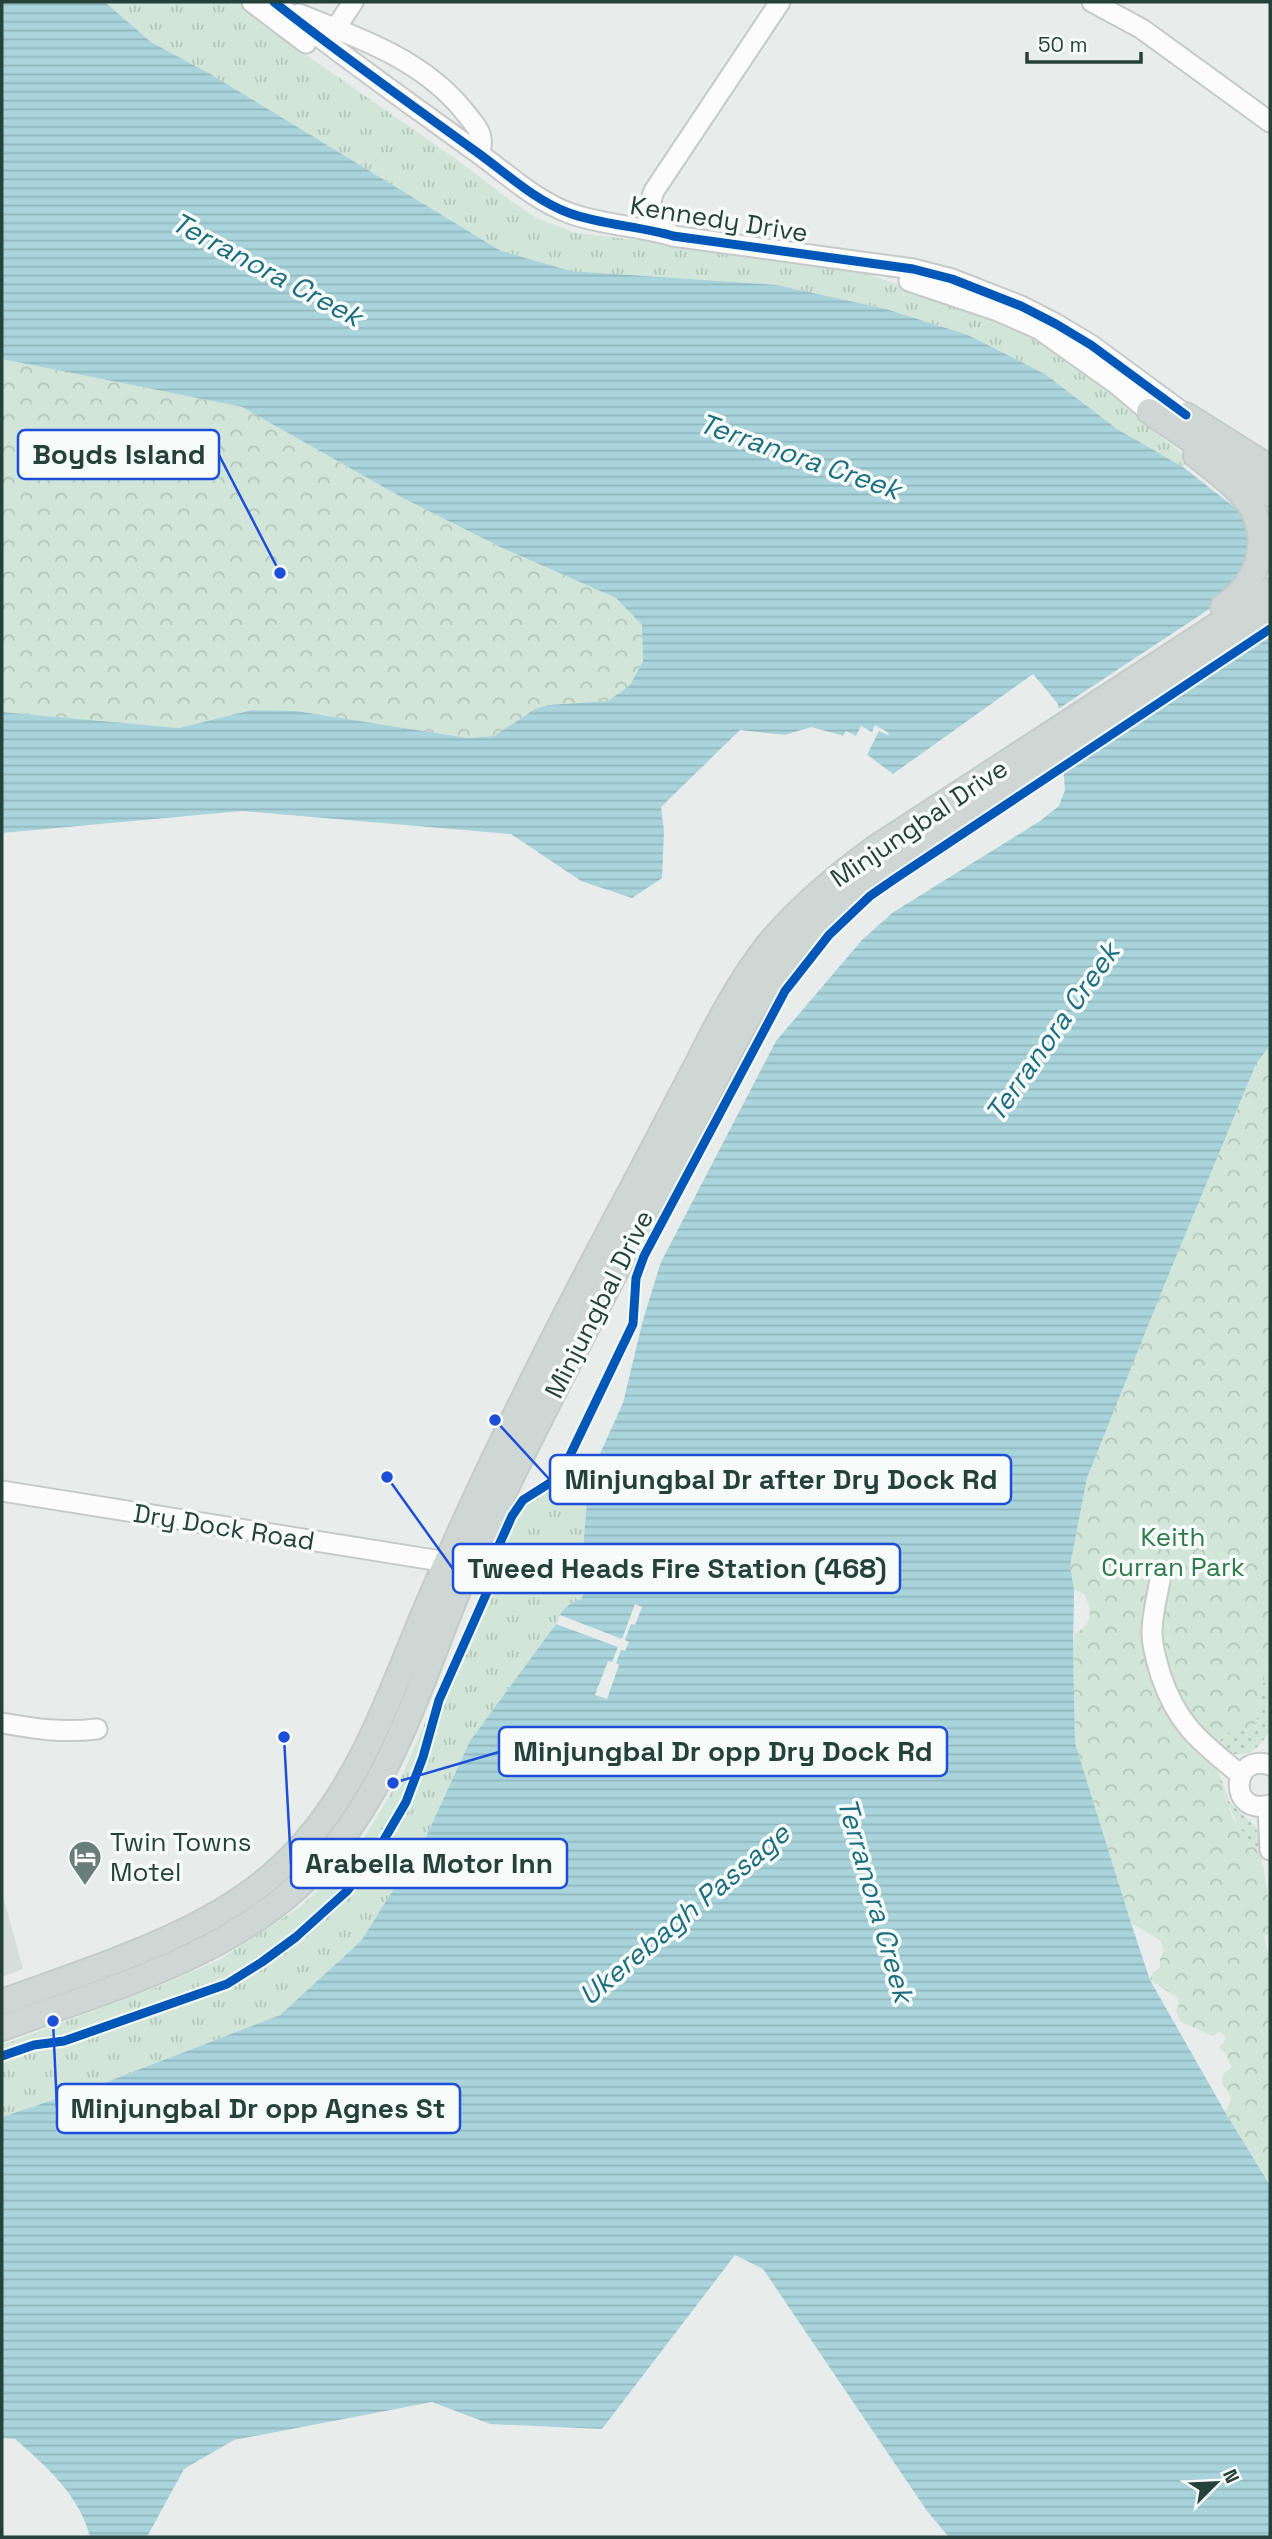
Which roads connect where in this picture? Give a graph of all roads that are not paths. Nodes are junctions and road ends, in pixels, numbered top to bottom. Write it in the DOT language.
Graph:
graph roads {
  1 [pos="252,2"];
  2 [pos="275,2"];
  3 [pos="353,2"];
  4 [pos="780,2"];
  5 [pos="1092,2"];
  6 [pos="336,28"];
  7 [pos="1270,122"];
  8 [pos="481,155"];
  9 [pos="673,236"];
  10 [pos="851,262"];
  11 [pos="1149,411"];
  12 [pos="1186,415"];
  13 [pos="1196,455"];
  14 [pos="1270,468"];
  15 [pos="1270,479"];
  16 [pos="1270,494"];
  17 [pos="1270,591"];
  18 [pos="1270,613"];
  19 [pos="1013,771"];
  20 [pos="2,1490"];
  21 [pos="457,1566"];
  22 [pos="1160,1580"];
  23 [pos="2,1723"];
  24 [pos="97,1728"];
  25 [pos="1269,1762"];
  26 [pos="1241,1775"];
  27 [pos="1269,1806"];
  28 [pos="1270,1850"];
  29 [pos="3,1997"];
  30 [pos="2,2028"];
  1 -- 9 [label="street, Kennedy Drive"];
  2 -- 6 [label="street"];
  2 -- 8 [label="street, Kennedy Drive"];
  3 -- 6 [label="street"];
  4 -- 9 [label="street"];
  5 -- 7 [label="street"];
  6 -- 8 [label="street"];
  8 -- 9 [label="street, Kennedy Drive"];
  9 -- 10 [label="street, Kennedy Drive"];
  10 -- 11 [label="street, Kennedy Drive"];
  10 -- 12 [label="street, Kennedy Drive"];
  11 -- 13 [label="street"];
  11 -- 16 [label="main road"];
  12 -- 14 [label="main road"];
  12 -- 15 [label="main road"];
  13 -- 19 [label="main road"];
  17 -- 19 [label="main road, Minjungbal Drive"];
  18 -- 19 [label="main road, Minjungbal Drive"];
  19 -- 21 [label="main road, Minjungbal Drive"];
  20 -- 21 [label="street, Dry Dock Road"];
  21 -- 29 [label="main road, Minjungbal Drive"];
  21 -- 30 [label="main road, Minjungbal Drive"];
  22 -- 26 [label="street"];
  23 -- 24 [label="street"];
  25 -- 26 [label="street"];
  26 -- 27 [label="street"];
  27 -- 28 [label="street"];
}
